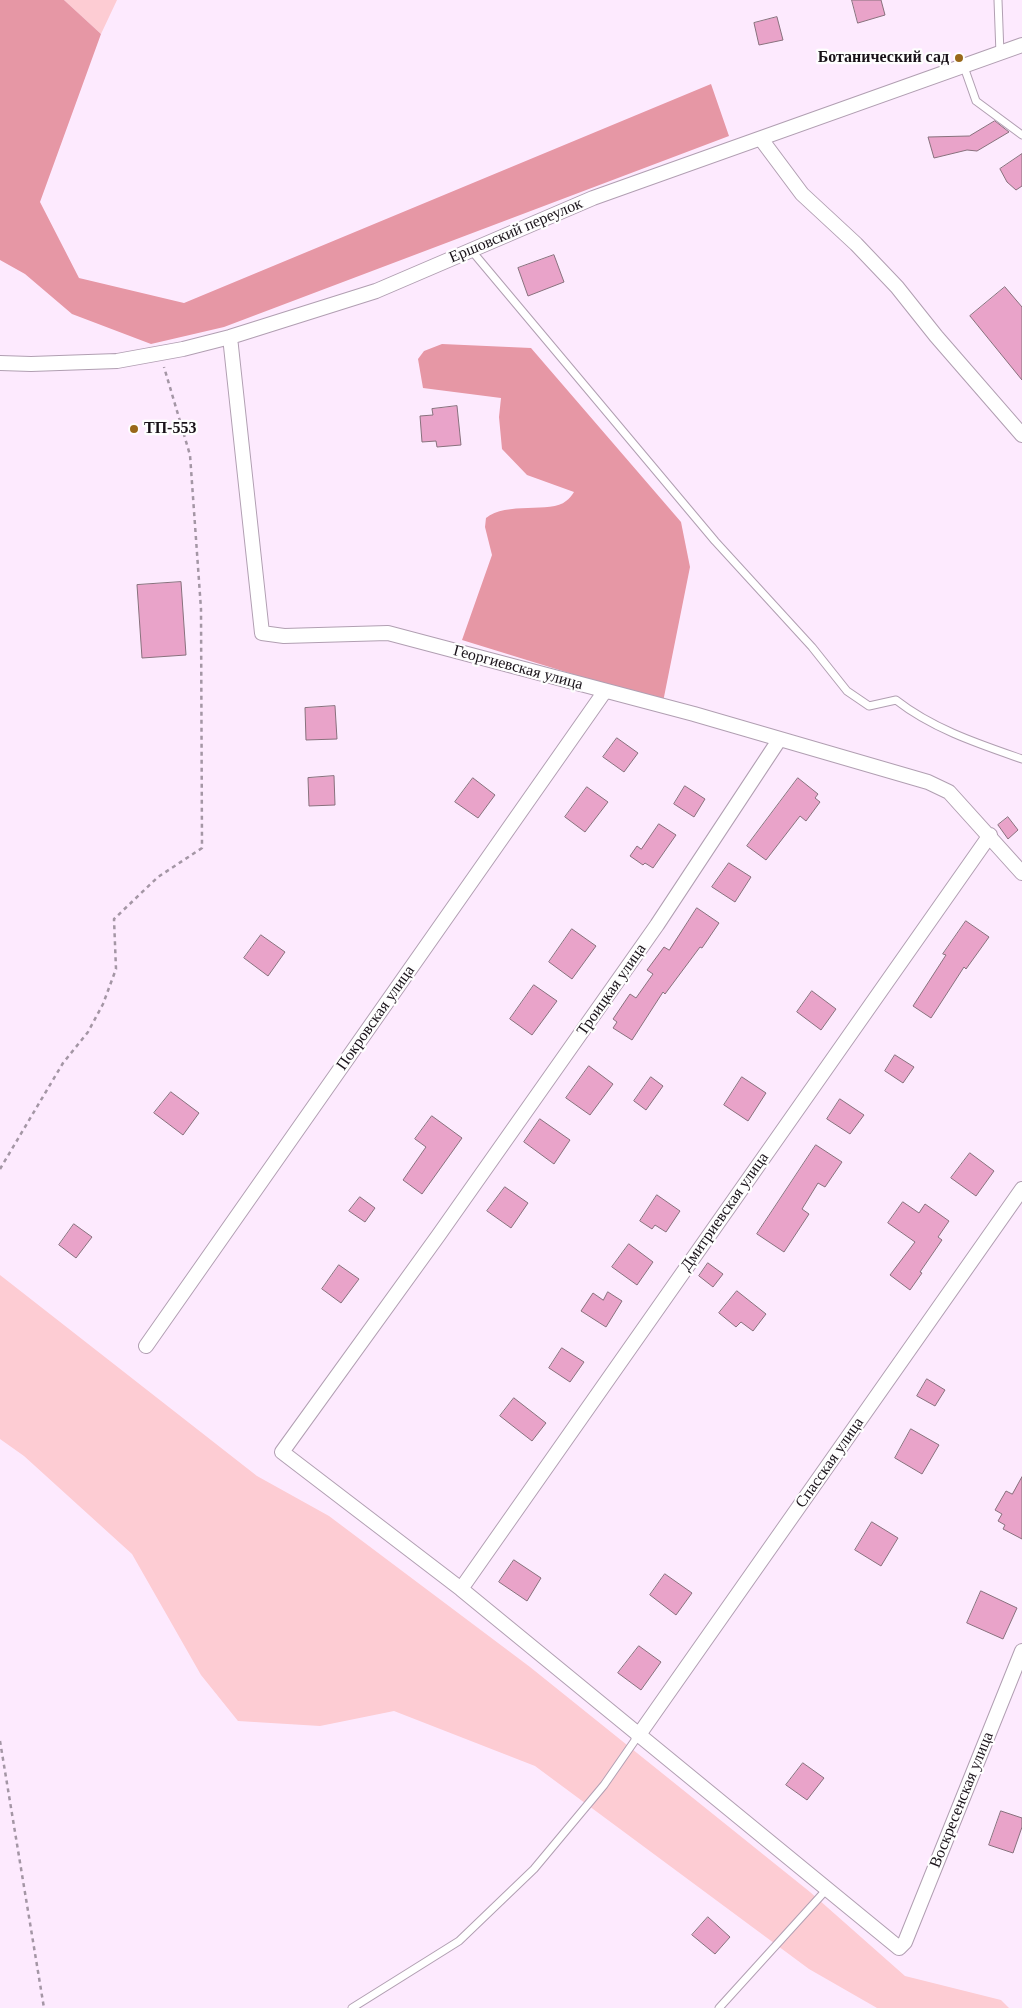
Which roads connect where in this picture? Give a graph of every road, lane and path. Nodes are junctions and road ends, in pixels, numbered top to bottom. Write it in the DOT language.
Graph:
graph roads {
  1 [pos="998,0"];
  2 [pos="1022,46"];
  3 [pos="1000,54"];
  4 [pos="964,68"];
  5 [pos="1022,135"];
  6 [pos="761,139"];
  7 [pos="471,250"];
  8 [pos="230,337"];
  9 [pos="160,353"];
  10 [pos="0,363"];
  11 [pos="1022,435"];
  12 [pos="605,691"];
  13 [pos="779,740"];
  14 [pos="1022,759"];
  15 [pos="990,835"];
  16 [pos="1022,873"];
  17 [pos="0,1169"];
  18 [pos="1022,1189"];
  19 [pos="146,1346"];
  20 [pos="461,1589"];
  21 [pos="1022,1650"];
  22 [pos="638,1736"];
  23 [pos="0,1741"];
  24 [pos="827,1889"];
  25 [pos="44,2008"];
  26 [pos="352,2008"];
  27 [pos="719,2008"];
  1 -- 3 [label="lane"];
  2 -- 3 [label="street, Ершовский переулок"];
  3 -- 4 [label="street, Ершовский переулок"];
  4 -- 5 [label="lane"];
  4 -- 6 [label="street, Ершовский переулок"];
  6 -- 7 [label="street, Ершовский переулок"];
  6 -- 11 [label="street"];
  7 -- 8 [label="street, Ершовский переулок"];
  7 -- 14 [label="lane"];
  8 -- 9 [label="street, Ершовский переулок"];
  8 -- 12 [label="street, Георгиевская улица"];
  9 -- 10 [label="street, Ершовский переулок"];
  9 -- 17 [label="path"];
  12 -- 13 [label="street, Георгиевская улица"];
  12 -- 19 [label="street, Покровская улица"];
  13 -- 15 [label="street, Георгиевская улица"];
  13 -- 20 [label="street, Троицкая улица"];
  15 -- 16 [label="street, Георгиевская улица"];
  15 -- 20 [label="street, Дмитриевская улица"];
  18 -- 22 [label="street, Спасская улица"];
  20 -- 22 [label="street"];
  21 -- 24 [label="street, Воскресенская улица"];
  22 -- 24 [label="street"];
  22 -- 26 [label="lane"];
  23 -- 25 [label="path"];
  24 -- 27 [label="lane"];
}
